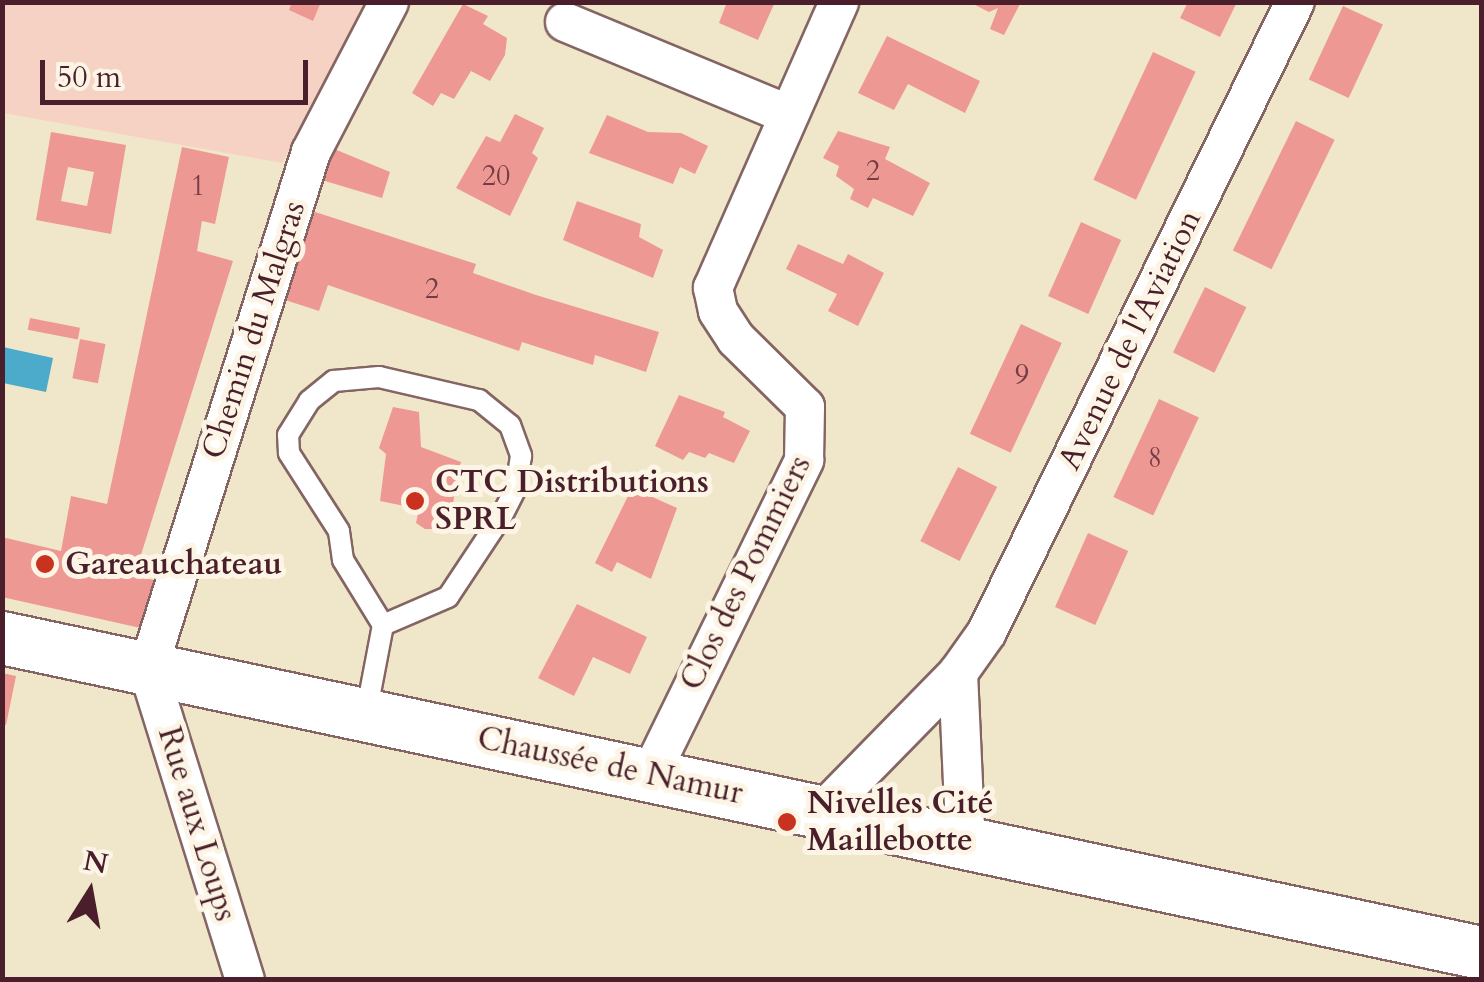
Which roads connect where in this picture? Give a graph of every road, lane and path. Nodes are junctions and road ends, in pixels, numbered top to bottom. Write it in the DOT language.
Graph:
graph roads {
  1 [pos="388,2"];
  2 [pos="840,2"];
  3 [pos="1295,2"];
  4 [pos="565,22"];
  5 [pos="787,114"];
  6 [pos="383,625"];
  7 [pos="2,638"];
  8 [pos="148,669"];
  9 [pos="958,674"];
  10 [pos="366,714"];
  11 [pos="650,775"];
  12 [pos="821,813"];
  13 [pos="966,848"];
  14 [pos="1482,953"];
  15 [pos="245,980"];
  1 -- 8 [label="street, Chemin du Malgras"];
  2 -- 5 [label="street, Clos des Pommiers"];
  3 -- 9 [label="street, Avenue de l'Aviation"];
  4 -- 5 [label="street"];
  5 -- 11 [label="street, Clos des Pommiers"];
  6 -- 6 [label="lane"];
  6 -- 10 [label="lane"];
  7 -- 8 [label="street, Chaussée de Namur"];
  8 -- 10 [label="street, Chaussée de Namur"];
  8 -- 15 [label="street, Rue aux Loups"];
  9 -- 12 [label="street, Avenue de l'Aviation"];
  9 -- 13 [label="street"];
  10 -- 11 [label="street, Chaussée de Namur"];
  11 -- 12 [label="street, Chaussée de Namur"];
  12 -- 13 [label="street, Chaussée de Namur"];
  13 -- 14 [label="street, Chaussée de Namur"];
}
